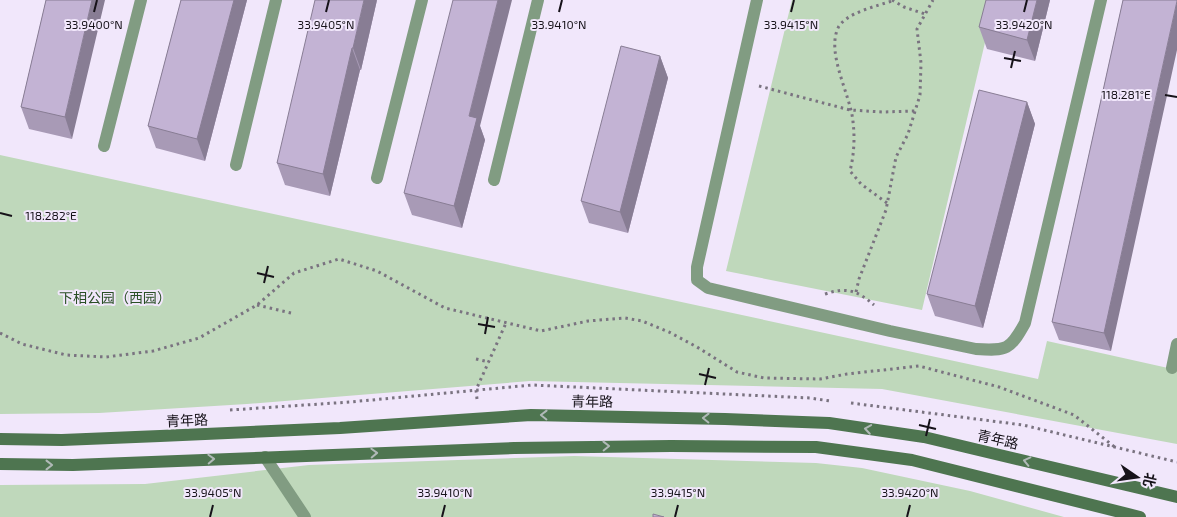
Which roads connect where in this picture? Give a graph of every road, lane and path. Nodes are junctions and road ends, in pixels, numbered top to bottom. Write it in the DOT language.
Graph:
graph roads {
  1 [pos="141,0"];
  2 [pos="276,0"];
  3 [pos="422,0"];
  4 [pos="538,0"];
  5 [pos="757,0"];
  6 [pos="891,0"];
  7 [pos="933,0"];
  8 [pos="1102,0"];
  9 [pos="925,14"];
  10 [pos="739,81"];
  11 [pos="850,110"];
  12 [pos="915,111"];
  13 [pos="104,146"];
  14 [pos="236,164"];
  15 [pos="377,178"];
  16 [pos="494,180"];
  17 [pos="887,203"];
  18 [pos="856,292"];
  19 [pos="256,305"];
  20 [pos="291,313"];
  21 [pos="506,323"];
  22 [pos="0,334"];
  23 [pos="1177,344"];
  24 [pos="476,359"];
  25 [pos="489,362"];
  26 [pos="1172,368"];
  27 [pos="477,419"];
  28 [pos="0,439"];
  29 [pos="1116,448"];
  30 [pos="264,457"];
  31 [pos="0,464"];
  32 [pos="1056,468"];
  33 [pos="1038,490"];
  34 [pos="1177,492"];
  35 [pos="1177,497"];
  36 [pos="305,517"];
  37 [pos="1115,517"];
  38 [pos="1140,517"];
  1 -- 13 [label="lane"];
  2 -- 14 [label="lane"];
  3 -- 15 [label="lane"];
  4 -- 16 [label="lane"];
  5 -- 10 [label="lane"];
  6 -- 9 [label="path"];
  6 -- 11 [label="path"];
  7 -- 9 [label="path"];
  8 -- 10 [label="lane"];
  9 -- 12 [label="path"];
  10 -- 11 [label="path"];
  11 -- 12 [label="path"];
  11 -- 17 [label="path"];
  12 -- 17 [label="path"];
  17 -- 18 [label="path"];
  19 -- 20 [label="path"];
  19 -- 21 [label="path"];
  19 -- 22 [label="path"];
  21 -- 25 [label="path"];
  21 -- 29 [label="path"];
  23 -- 26 [label="lane"];
  24 -- 25 [label="path"];
  25 -- 27 [label="path"];
  27 -- 28 [label="street, 青年路"];
  32 -- 27 [label="street, 青年路, one-way"];
  31 -- 30 [label="street, one-way"];
  30 -- 33 [label="street, one-way"];
  30 -- 36 [label="lane"];
  32 -- 34 [label="street"];
  32 -- 35 [label="street, 青年路"];
  33 -- 37 [label="street"];
  33 -- 38 [label="street"];
}
